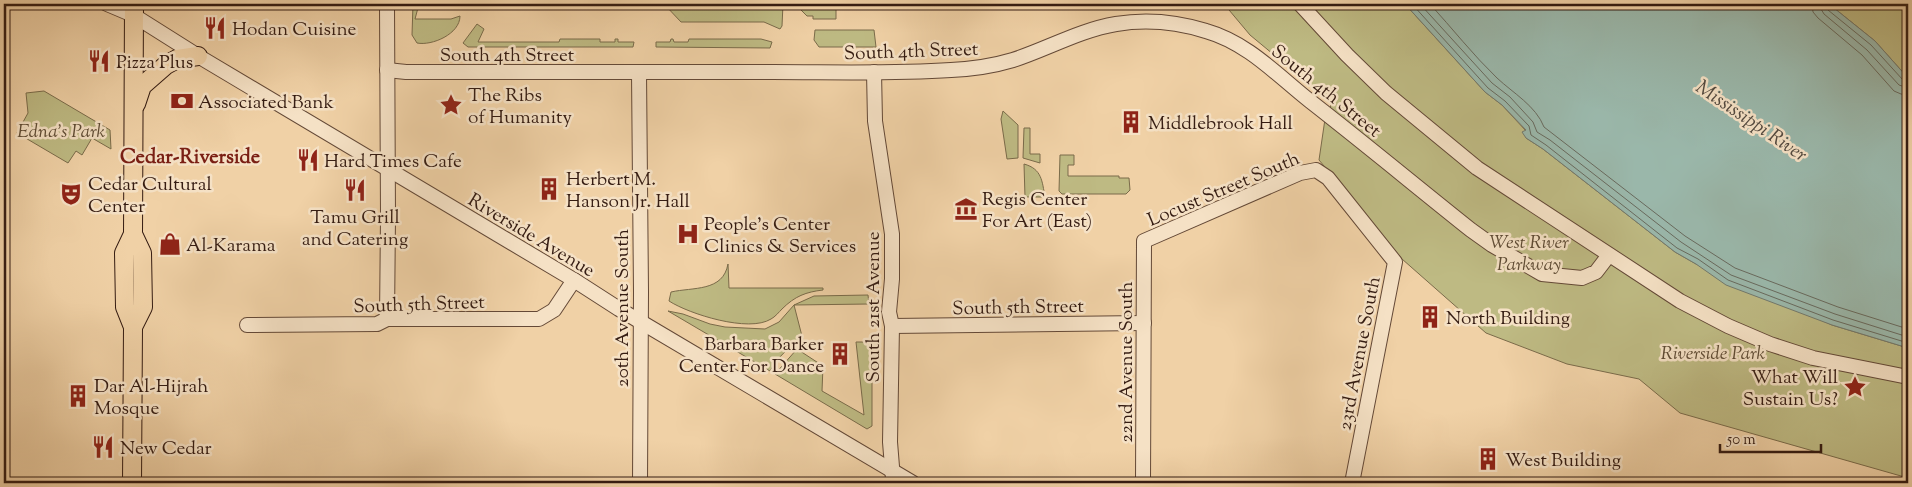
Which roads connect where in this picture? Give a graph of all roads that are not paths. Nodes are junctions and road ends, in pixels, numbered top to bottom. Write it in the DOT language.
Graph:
graph roads {
  1 [pos="107,4"];
  2 [pos="387,4"];
  3 [pos="1300,4"];
  4 [pos="133,10"];
  5 [pos="198,56"];
  6 [pos="387,70"];
  7 [pos="874,72"];
  8 [pos="639,73"];
  9 [pos="134,112"];
  10 [pos="388,170"];
  11 [pos="1316,170"];
  12 [pos="1144,241"];
  13 [pos="1609,255"];
  14 [pos="574,280"];
  15 [pos="387,319"];
  16 [pos="641,321"];
  17 [pos="1144,323"];
  18 [pos="247,325"];
  19 [pos="892,326"];
  20 [pos="1908,377"];
  21 [pos="893,478"];
  22 [pos="132,483"];
  23 [pos="640,483"];
  24 [pos="913,483"];
  25 [pos="1143,483"];
  26 [pos="1352,483"];
  1 -- 4 [label="street"];
  2 -- 6 [label="street"];
  3 -- 13 [label="street"];
  4 -- 5 [label="street, Riverside Avenue"];
  4 -- 9 [label="main road"];
  5 -- 9 [label="main road"];
  5 -- 10 [label="street, Riverside Avenue"];
  6 -- 8 [label="street, South 4th Street"];
  6 -- 10 [label="street"];
  7 -- 8 [label="street, South 4th Street"];
  7 -- 13 [label="street, South 4th Street"];
  7 -- 19 [label="street, South 21st Avenue"];
  8 -- 16 [label="street, 20th Avenue South"];
  9 -- 22 [label="main road"];
  10 -- 14 [label="street, Riverside Avenue"];
  10 -- 15 [label="street"];
  11 -- 12 [label="street, Locust Street South"];
  11 -- 26 [label="street, 23rd Avenue South"];
  12 -- 17 [label="street, 22nd Avenue South"];
  13 -- 20 [label="street"];
  14 -- 15 [label="street, South 5th Street"];
  14 -- 16 [label="street, Riverside Avenue"];
  15 -- 18 [label="street, South 5th Street"];
  16 -- 21 [label="street, Riverside Avenue"];
  16 -- 23 [label="street, 20th Avenue South"];
  17 -- 19 [label="street, South 5th Street"];
  17 -- 25 [label="street, 22nd Avenue South"];
  19 -- 21 [label="street, South 21st Avenue"];
  21 -- 24 [label="street, Riverside Avenue"];
}
